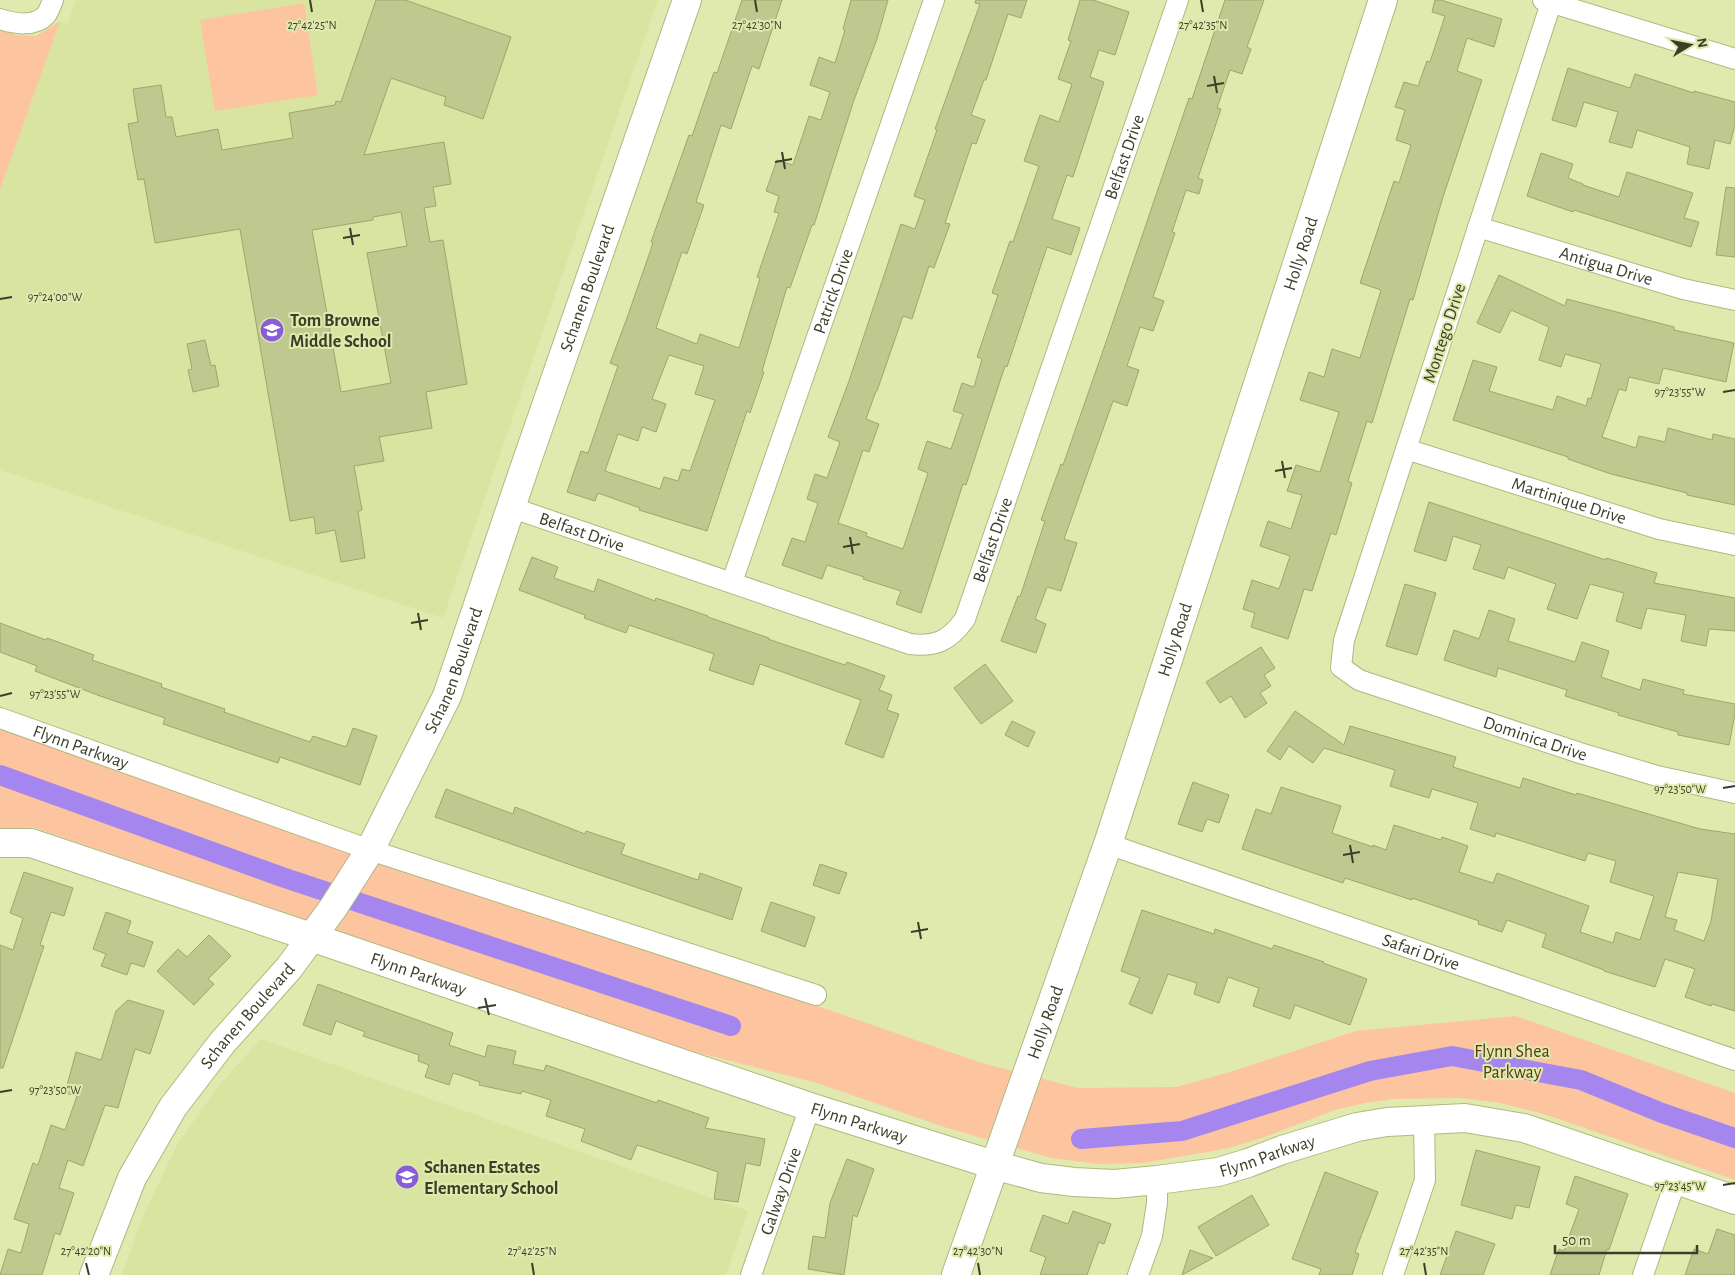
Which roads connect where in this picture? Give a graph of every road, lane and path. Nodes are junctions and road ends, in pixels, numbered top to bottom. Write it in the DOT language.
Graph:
graph roads {
  1 [pos="53,0"];
  2 [pos="687,0"];
  3 [pos="934,0"];
  4 [pos="1178,0"];
  5 [pos="1383,0"];
  6 [pos="1549,1"];
  7 [pos="0,19"];
  8 [pos="1735,58"];
  9 [pos="1478,227"];
  10 [pos="1735,300"];
  11 [pos="1406,449"];
  12 [pos="510,507"];
  13 [pos="1735,545"];
  14 [pos="732,582"];
  15 [pos="1341,667"];
  16 [pos="0,718"];
  17 [pos="1735,793"];
  18 [pos="0,843"];
  19 [pos="1108,844"];
  20 [pos="364,860"];
  21 [pos="311,937"];
  22 [pos="816,995"];
  23 [pos="1735,1060"];
  24 [pos="810,1107"];
  25 [pos="1424,1119"];
  26 [pos="994,1165"];
  27 [pos="1157,1180"];
  28 [pos="1676,1180"];
  29 [pos="1735,1200"];
  30 [pos="94,1275"];
  31 [pos="752,1275"];
  32 [pos="956,1275"];
  33 [pos="1138,1275"];
  34 [pos="1393,1275"];
  35 [pos="1643,1275"];
  1 -- 7 [label="street"];
  2 -- 12 [label="street, Schanen Boulevard"];
  3 -- 14 [label="street, Patrick Drive"];
  4 -- 14 [label="street, Belfast Drive"];
  5 -- 19 [label="street, Holly Road"];
  6 -- 8 [label="street"];
  6 -- 9 [label="street, Montego Drive"];
  9 -- 10 [label="street, Antigua Drive"];
  9 -- 11 [label="street, Montego Drive"];
  11 -- 13 [label="street, Martinique Drive"];
  11 -- 15 [label="street, Montego Drive"];
  12 -- 14 [label="street, Belfast Drive"];
  12 -- 20 [label="street, Schanen Boulevard"];
  15 -- 17 [label="street, Dominica Drive"];
  16 -- 20 [label="street, Flynn Parkway"];
  18 -- 21 [label="street, Flynn Parkway"];
  19 -- 23 [label="street, Safari Drive"];
  19 -- 26 [label="street, Holly Road"];
  20 -- 21 [label="street, Schanen Boulevard"];
  20 -- 22 [label="street, Flynn Parkway"];
  21 -- 24 [label="street, Flynn Parkway"];
  21 -- 30 [label="street, Schanen Boulevard"];
  24 -- 26 [label="street, Flynn Parkway"];
  24 -- 31 [label="street, Galway Drive"];
  25 -- 27 [label="street, Flynn Parkway"];
  25 -- 28 [label="street, Flynn Parkway"];
  25 -- 34 [label="street"];
  26 -- 27 [label="street, Flynn Parkway"];
  26 -- 32 [label="street, Holly Road"];
  27 -- 33 [label="street"];
  28 -- 29 [label="street, Flynn Parkway"];
  28 -- 35 [label="street"];
}
